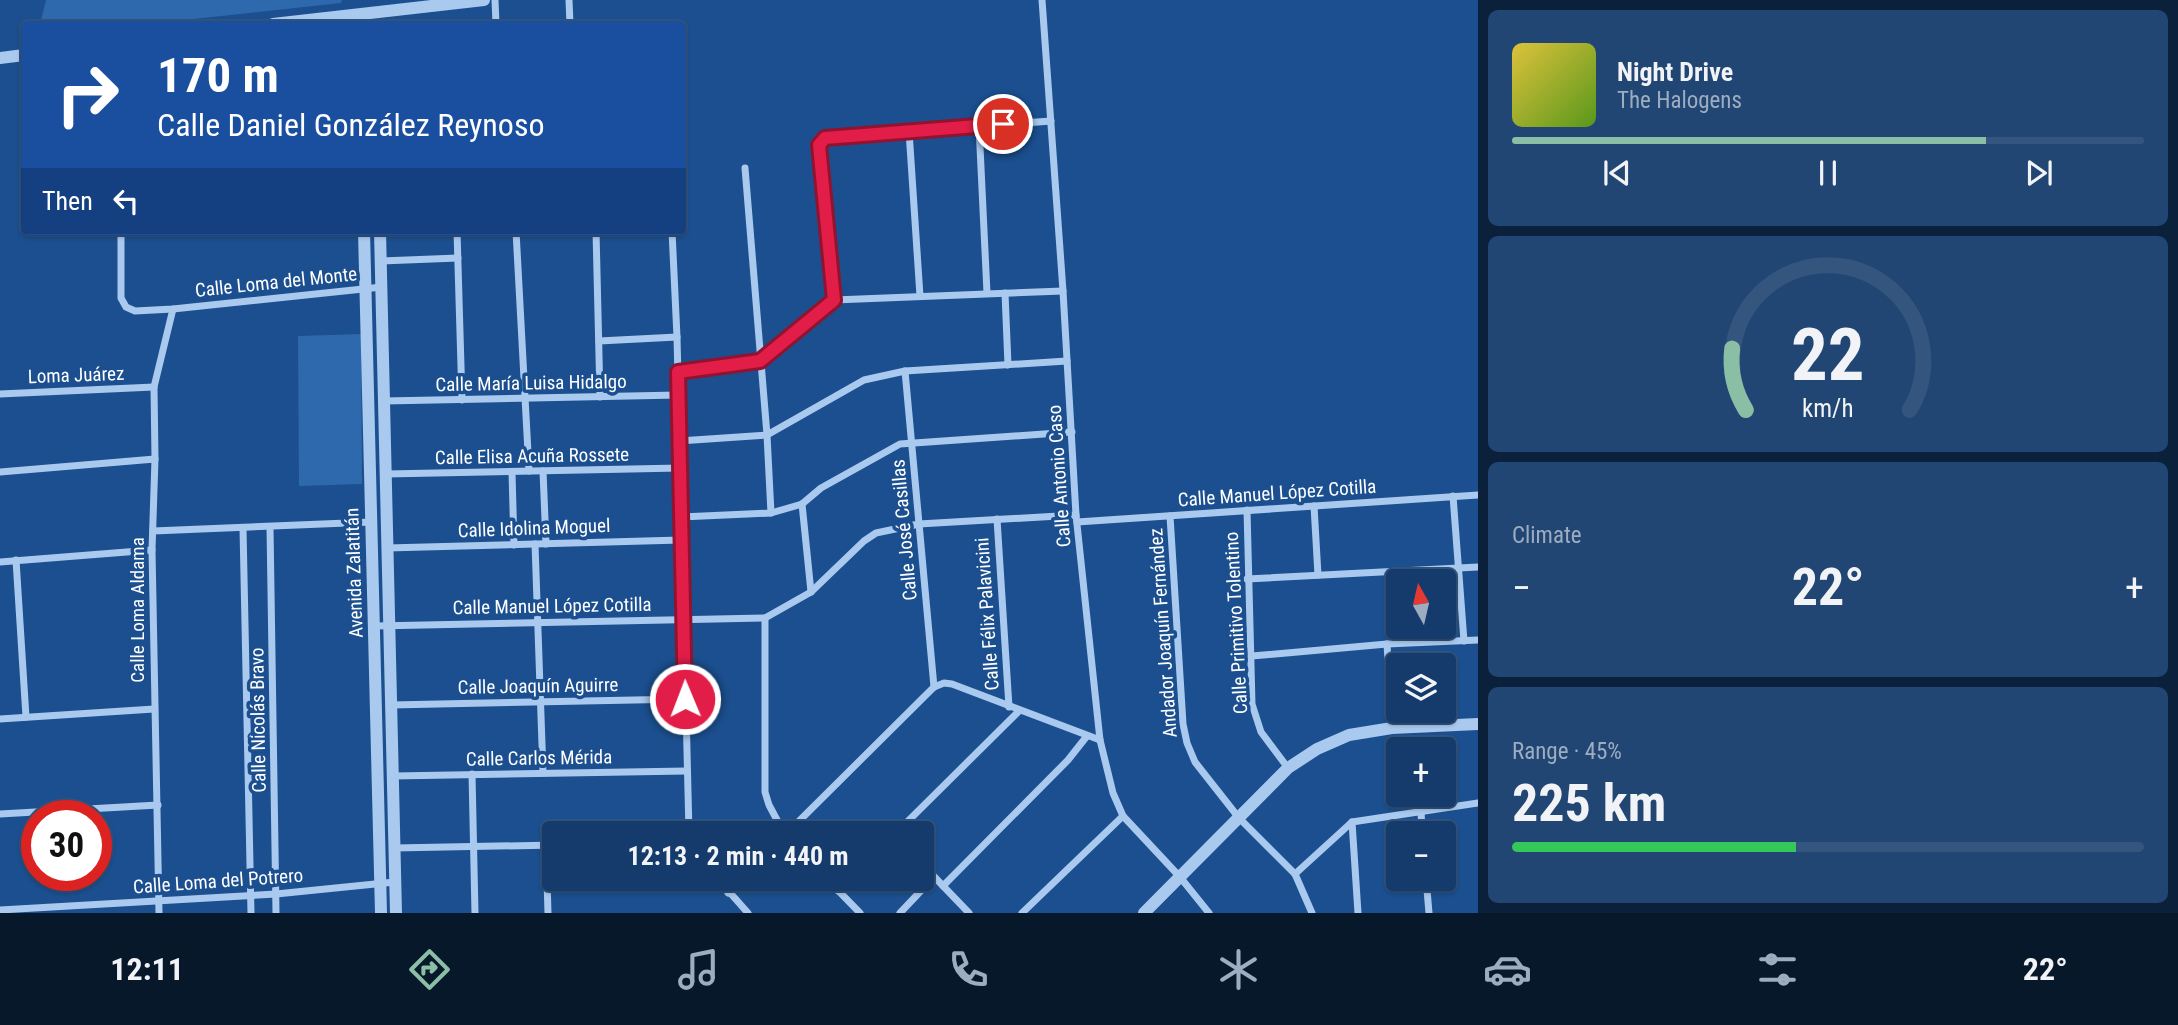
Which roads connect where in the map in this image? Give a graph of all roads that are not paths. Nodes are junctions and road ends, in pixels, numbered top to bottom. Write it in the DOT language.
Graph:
graph roads {
  1 [pos="484,0"];
  2 [pos="495,0"];
  3 [pos="569,0"];
  4 [pos="1042,0"];
  5 [pos="375,18"];
  6 [pos="359,19"];
  7 [pos="324,21"];
  8 [pos="496,21"];
  9 [pos="570,21"];
  10 [pos="21,55"];
  11 [pos="0,58"];
  12 [pos="1051,121"];
  13 [pos="979,126"];
  14 [pos="909,131"];
  15 [pos="745,168"];
  16 [pos="121,235"];
  17 [pos="364,235"];
  18 [pos="380,235"];
  19 [pos="457,235"];
  20 [pos="516,235"];
  21 [pos="596,235"];
  22 [pos="672,235"];
  23 [pos="458,258"];
  24 [pos="381,261"];
  25 [pos="382,287"];
  26 [pos="366,288"];
  27 [pos="1063,291"];
  28 [pos="987,293"];
  29 [pos="1005,293"];
  30 [pos="920,296"];
  31 [pos="834,300"];
  32 [pos="173,309"];
  33 [pos="677,337"];
  34 [pos="599,341"];
  35 [pos="760,361"];
  36 [pos="1068,361"];
  37 [pos="1007,365"];
  38 [pos="905,371"];
  39 [pos="678,372"];
  40 [pos="154,387"];
  41 [pos="0,394"];
  42 [pos="678,395"];
  43 [pos="600,397"];
  44 [pos="525,399"];
  45 [pos="462,400"];
  46 [pos="384,401"];
  47 [pos="1072,432"];
  48 [pos="768,435"];
  49 [pos="679,441"];
  50 [pos="912,443"];
  51 [pos="155,459"];
  52 [pos="680,468"];
  53 [pos="529,471"];
  54 [pos="543,471"];
  55 [pos="0,472"];
  56 [pos="512,472"];
  57 [pos="386,474"];
  58 [pos="1478,495"];
  59 [pos="1453,496"];
  60 [pos="802,504"];
  61 [pos="1314,506"];
  62 [pos="1247,510"];
  63 [pos="771,513"];
  64 [pos="1170,516"];
  65 [pos="681,517"];
  66 [pos="1077,518"];
  67 [pos="997,519"];
  68 [pos="372,522"];
  69 [pos="919,524"];
  70 [pos="270,527"];
  71 [pos="243,528"];
  72 [pos="153,531"];
  73 [pos="681,540"];
  74 [pos="535,544"];
  75 [pos="547,544"];
  76 [pos="514,545"];
  77 [pos="387,548"];
  78 [pos="152,550"];
  79 [pos="16,561"];
  80 [pos="0,562"];
  81 [pos="1458,568"];
  82 [pos="1478,568"];
  83 [pos="1318,575"];
  84 [pos="1247,579"];
  85 [pos="811,592"];
  86 [pos="765,618"];
  87 [pos="683,619"];
  88 [pos="537,621"];
  89 [pos="389,625"];
  90 [pos="375,626"];
  91 [pos="1478,640"];
  92 [pos="1464,641"];
  93 [pos="1387,644"];
  94 [pos="1252,656"];
  95 [pos="934,687"];
  96 [pos="685,699"];
  97 [pos="541,702"];
  98 [pos="391,705"];
  99 [pos="1009,707"];
  100 [pos="154,709"];
  101 [pos="1019,710"];
  102 [pos="26,717"];
  103 [pos="0,719"];
  104 [pos="1478,724"];
  105 [pos="1392,728"];
  106 [pos="1087,736"];
  107 [pos="1100,740"];
  108 [pos="1288,768"];
  109 [pos="686,771"];
  110 [pos="543,773"];
  111 [pos="472,774"];
  112 [pos="393,776"];
  113 [pos="1478,803"];
  114 [pos="158,805"];
  115 [pos="1421,810"];
  116 [pos="0,814"];
  117 [pos="1123,816"];
  118 [pos="1239,818"];
  119 [pos="688,821"];
  120 [pos="779,821"];
  121 [pos="798,821"];
  122 [pos="908,821"];
  123 [pos="1421,821"];
  124 [pos="1352,822"];
  125 [pos="542,845"];
  126 [pos="474,846"];
  127 [pos="394,848"];
  128 [pos="1295,874"];
  129 [pos="934,877"];
  130 [pos="1180,877"];
  131 [pos="395,882"];
  132 [pos="381,883"];
  133 [pos="943,886"];
  134 [pos="549,891"];
  135 [pos="838,891"];
  136 [pos="921,891"];
  137 [pos="1427,891"];
  138 [pos="728,892"];
  139 [pos="276,894"];
  140 [pos="251,895"];
  141 [pos="159,900"];
  142 [pos="738,904"];
  143 [pos="0,910"];
  144 [pos="159,913"];
  145 [pos="251,913"];
  146 [pos="276,913"];
  147 [pos="381,913"];
  148 [pos="396,913"];
  149 [pos="475,913"];
  150 [pos="548,913"];
  151 [pos="736,913"];
  152 [pos="748,913"];
  153 [pos="860,913"];
  154 [pos="900,913"];
  155 [pos="969,913"];
  156 [pos="1022,913"];
  157 [pos="1144,913"];
  158 [pos="1209,913"];
  159 [pos="1312,913"];
  160 [pos="1358,913"];
  161 [pos="1429,913"];
  1 -- 5 [label="street"];
  2 -- 8 [label="street"];
  3 -- 9 [label="street"];
  4 -- 12 [label="street, Calle Antonio Caso"];
  5 -- 6 [label="street"];
  6 -- 7 [label="street"];
  10 -- 11 [label="street"];
  12 -- 13 [label="street"];
  12 -- 27 [label="street, Calle Antonio Caso"];
  13 -- 14 [label="street"];
  13 -- 28 [label="street"];
  14 -- 30 [label="street"];
  14 -- 31 [label="street"];
  15 -- 35 [label="street"];
  16 -- 32 [label="street, Calle Loma del Monte"];
  17 -- 26 [label="street, Avenida Zalatitán"];
  18 -- 24 [label="street, Avenida Zalatitán"];
  19 -- 23 [label="street"];
  20 -- 44 [label="street"];
  21 -- 34 [label="street"];
  22 -- 33 [label="street"];
  23 -- 24 [label="street"];
  23 -- 45 [label="street"];
  24 -- 25 [label="street, Avenida Zalatitán"];
  25 -- 26 [label="street, Calle Loma del Monte"];
  25 -- 46 [label="street, Avenida Zalatitán"];
  26 -- 32 [label="street, Calle Loma del Monte"];
  26 -- 68 [label="street, Avenida Zalatitán"];
  27 -- 29 [label="street"];
  27 -- 36 [label="street, Calle Antonio Caso"];
  28 -- 29 [label="street"];
  28 -- 30 [label="street"];
  29 -- 37 [label="street"];
  30 -- 31 [label="street"];
  31 -- 35 [label="street"];
  32 -- 40 [label="street, Calle Loma Aldama"];
  33 -- 34 [label="street"];
  33 -- 39 [label="street"];
  34 -- 43 [label="street"];
  35 -- 39 [label="street"];
  35 -- 48 [label="street"];
  36 -- 37 [label="street"];
  36 -- 47 [label="street, Calle Antonio Caso"];
  37 -- 38 [label="street"];
  38 -- 48 [label="street"];
  38 -- 50 [label="street, Calle José Casillas"];
  39 -- 42 [label="street"];
  40 -- 41 [label="street, Loma Juárez"];
  40 -- 51 [label="street, Calle Loma Aldama"];
  42 -- 43 [label="street, Calle María Luisa Hidalgo"];
  42 -- 49 [label="street"];
  43 -- 44 [label="street, Calle María Luisa Hidalgo"];
  44 -- 45 [label="street, Calle María Luisa Hidalgo"];
  44 -- 53 [label="street"];
  45 -- 46 [label="street, Calle María Luisa Hidalgo"];
  46 -- 57 [label="street, Avenida Zalatitán"];
  47 -- 50 [label="street"];
  47 -- 66 [label="street, Calle Antonio Caso"];
  48 -- 49 [label="street"];
  48 -- 63 [label="street"];
  49 -- 52 [label="street"];
  50 -- 60 [label="street"];
  50 -- 69 [label="street, Calle José Casillas"];
  51 -- 55 [label="street"];
  51 -- 72 [label="street, Calle Loma Aldama"];
  52 -- 54 [label="street, Calle Elisa Acuña Rossete"];
  52 -- 65 [label="street"];
  53 -- 54 [label="street, Calle Elisa Acuña Rossete"];
  53 -- 56 [label="street, Calle Elisa Acuña Rossete"];
  54 -- 75 [label="street"];
  56 -- 57 [label="street, Calle Elisa Acuña Rossete"];
  56 -- 76 [label="street"];
  57 -- 77 [label="street, Avenida Zalatitán"];
  58 -- 59 [label="street, Calle Manuel López Cotilla"];
  59 -- 61 [label="street, Calle Manuel López Cotilla"];
  59 -- 81 [label="street"];
  60 -- 63 [label="street"];
  60 -- 85 [label="street"];
  61 -- 62 [label="street, Calle Manuel López Cotilla"];
  61 -- 83 [label="street"];
  62 -- 64 [label="street, Calle Manuel López Cotilla"];
  62 -- 84 [label="street, Calle Primitivo Tolentino"];
  63 -- 65 [label="street"];
  64 -- 66 [label="street, Calle Manuel López Cotilla"];
  64 -- 118 [label="street, Andador Joaquín Fernández"];
  65 -- 73 [label="street"];
  66 -- 67 [label="street, Calle Manuel López Cotilla"];
  66 -- 107 [label="street, Calle Antonio Caso"];
  67 -- 69 [label="street, Calle Manuel López Cotilla"];
  67 -- 99 [label="street, Calle Félix Palavicini"];
  68 -- 70 [label="street"];
  68 -- 90 [label="street, Avenida Zalatitán"];
  69 -- 85 [label="street, Calle Manuel López Cotilla"];
  69 -- 95 [label="street, Calle José Casillas"];
  70 -- 71 [label="street"];
  70 -- 139 [label="street, Calle Nicolás Bravo"];
  71 -- 72 [label="street"];
  71 -- 140 [label="street, Calle Nicolás Bravo"];
  72 -- 78 [label="street, Calle Loma Aldama"];
  73 -- 75 [label="street, Calle Idolina Moguel"];
  73 -- 87 [label="street"];
  74 -- 75 [label="street, Calle Idolina Moguel"];
  74 -- 76 [label="street, Calle Idolina Moguel"];
  74 -- 88 [label="street"];
  76 -- 77 [label="street, Calle Idolina Moguel"];
  77 -- 89 [label="street, Avenida Zalatitán"];
  78 -- 79 [label="street"];
  78 -- 100 [label="street, Calle Loma Aldama"];
  79 -- 80 [label="street"];
  79 -- 102 [label="street"];
  81 -- 82 [label="street"];
  81 -- 83 [label="street"];
  81 -- 92 [label="street"];
  83 -- 84 [label="street"];
  84 -- 94 [label="street, Calle Primitivo Tolentino"];
  85 -- 86 [label="street, Calle Manuel López Cotilla"];
  86 -- 87 [label="street, Calle Manuel López Cotilla"];
  86 -- 120 [label="street"];
  87 -- 88 [label="street, Calle Manuel López Cotilla"];
  87 -- 96 [label="street"];
  88 -- 89 [label="street, Calle Manuel López Cotilla"];
  88 -- 97 [label="street"];
  89 -- 90 [label="street, Calle Manuel López Cotilla"];
  89 -- 98 [label="street, Avenida Zalatitán"];
  90 -- 132 [label="street, Avenida Zalatitán"];
  91 -- 92 [label="street"];
  92 -- 93 [label="street"];
  93 -- 94 [label="street"];
  93 -- 105 [label="street"];
  94 -- 108 [label="street, Calle Primitivo Tolentino"];
  95 -- 99 [label="street"];
  95 -- 121 [label="street"];
  96 -- 97 [label="street, Calle Joaquín Aguirre"];
  96 -- 109 [label="street"];
  97 -- 98 [label="street, Calle Joaquín Aguirre"];
  97 -- 110 [label="street"];
  98 -- 112 [label="street, Avenida Zalatitán"];
  99 -- 101 [label="street"];
  100 -- 102 [label="street"];
  100 -- 114 [label="street, Calle Loma Aldama"];
  101 -- 106 [label="street"];
  101 -- 122 [label="street, Calle Félix Palavicini"];
  102 -- 103 [label="street"];
  104 -- 105 [label="street"];
  105 -- 108 [label="street"];
  106 -- 107 [label="street"];
  106 -- 133 [label="street"];
  107 -- 117 [label="street, Calle Antonio Caso"];
  108 -- 118 [label="street"];
  109 -- 110 [label="street, Calle Carlos Mérida"];
  109 -- 119 [label="street"];
  110 -- 111 [label="street, Calle Carlos Mérida"];
  111 -- 112 [label="street, Calle Carlos Mérida"];
  111 -- 126 [label="street"];
  112 -- 127 [label="street, Avenida Zalatitán"];
  113 -- 115 [label="street"];
  114 -- 116 [label="street"];
  114 -- 141 [label="street, Calle Loma Aldama"];
  115 -- 123 [label="street"];
  115 -- 124 [label="street"];
  117 -- 130 [label="street, Calle Antonio Caso"];
  117 -- 156 [label="street"];
  118 -- 128 [label="street, Andador Joaquín Fernández"];
  118 -- 130 [label="street"];
  124 -- 128 [label="street"];
  124 -- 160 [label="street"];
  125 -- 126 [label="street"];
  126 -- 127 [label="street"];
  126 -- 149 [label="street"];
  127 -- 131 [label="street, Avenida Zalatitán"];
  128 -- 159 [label="street, Andador Joaquín Fernández"];
  129 -- 133 [label="street"];
  130 -- 157 [label="street"];
  130 -- 158 [label="street, Calle Antonio Caso"];
  131 -- 132 [label="street, Calle Loma del Potrero"];
  131 -- 148 [label="street, Avenida Zalatitán"];
  132 -- 139 [label="street, Calle Loma del Potrero"];
  132 -- 147 [label="street, Avenida Zalatitán"];
  133 -- 155 [label="street"];
  134 -- 150 [label="street"];
  135 -- 153 [label="street"];
  136 -- 154 [label="street"];
  137 -- 161 [label="street"];
  138 -- 142 [label="street"];
  139 -- 140 [label="street, Calle Loma del Potrero"];
  139 -- 146 [label="street, Calle Nicolás Bravo"];
  140 -- 141 [label="street, Calle Loma del Potrero"];
  140 -- 145 [label="street, Calle Nicolás Bravo"];
  141 -- 143 [label="street, Calle Loma del Potrero"];
  141 -- 144 [label="street, Calle Loma Aldama"];
  142 -- 151 [label="street"];
  142 -- 152 [label="street"];
}
